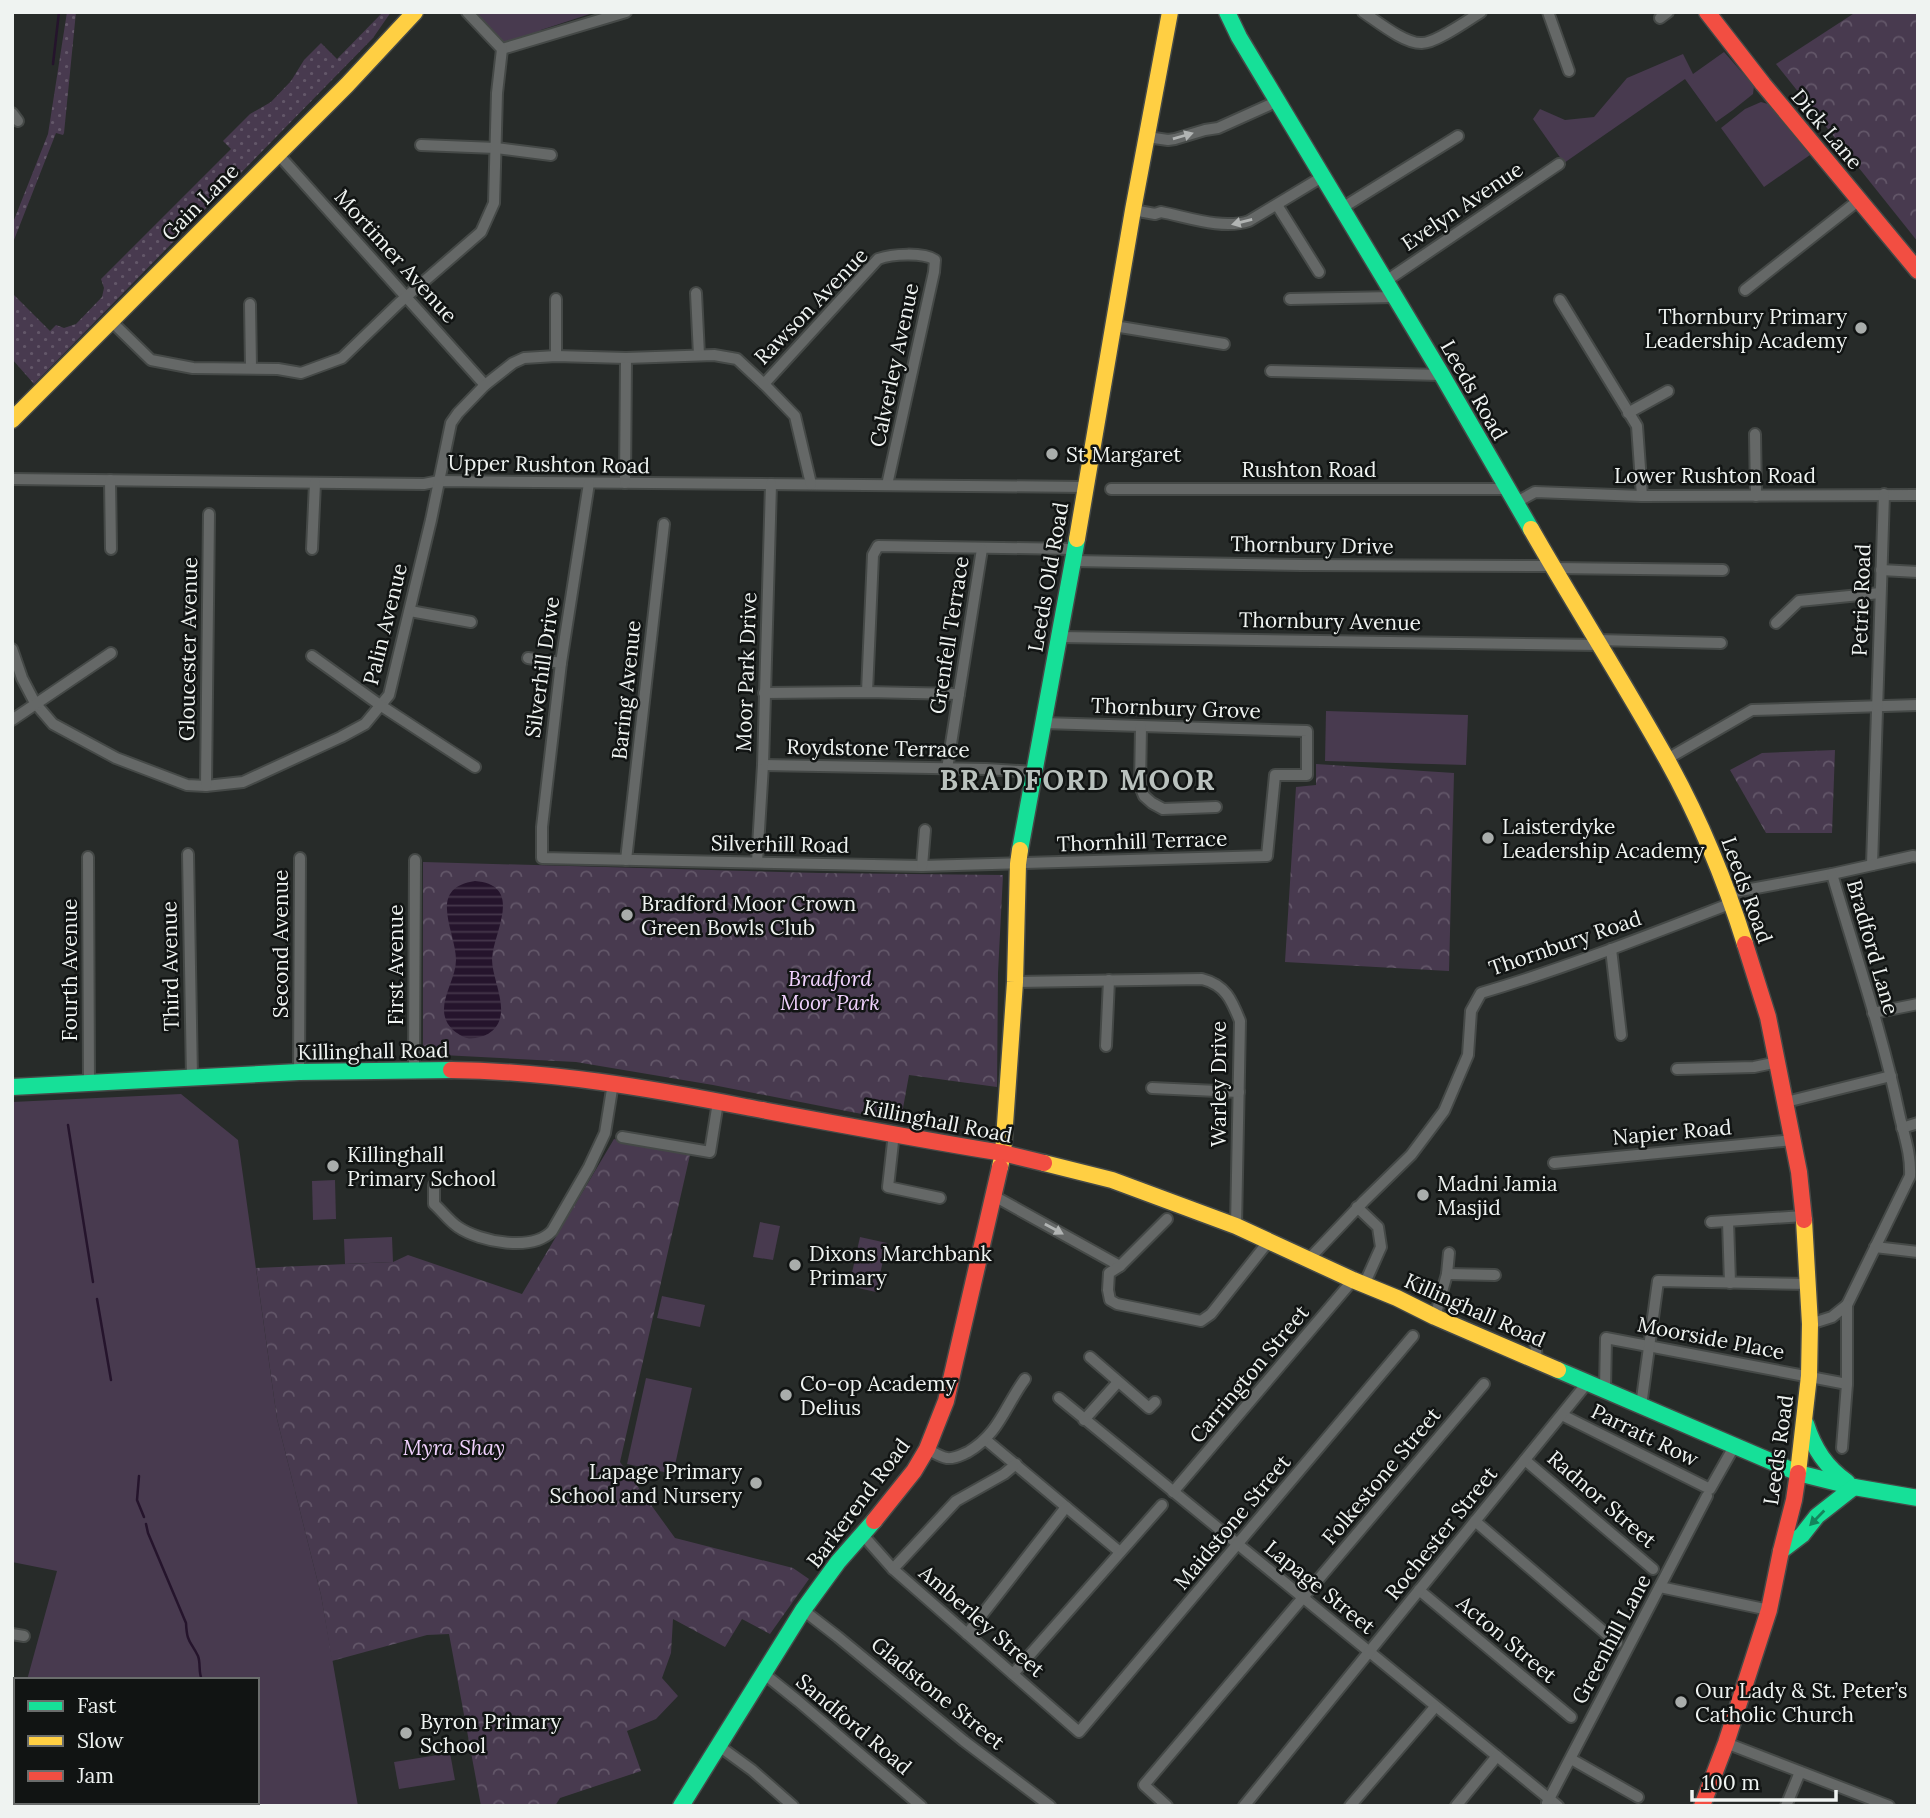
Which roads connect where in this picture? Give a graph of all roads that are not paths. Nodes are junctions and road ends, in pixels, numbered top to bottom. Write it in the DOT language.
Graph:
graph roads {
  1 [pos="415,12"];
  2 [pos="467,12"];
  3 [pos="626,12"];
  4 [pos="1170,12"];
  5 [pos="1227,12"];
  6 [pos="1363,12"];
  7 [pos="1481,12"];
  8 [pos="1548,12"];
  9 [pos="1707,12"];
  10 [pos="502,49"];
  11 [pos="1569,71"];
  12 [pos="1278,101"];
  13 [pos="1458,136"];
  14 [pos="1147,137"];
  15 [pos="421,145"];
  16 [pos="496,148"];
  17 [pos="278,154"];
  18 [pos="551,155"];
  19 [pos="1559,164"];
  20 [pos="1322,177"];
  21 [pos="1859,200"];
  22 [pos="1277,205"];
  23 [pos="1342,208"];
  24 [pos="1133,210"];
  25 [pos="928,256"];
  26 [pos="1918,271"];
  27 [pos="1319,272"];
  28 [pos="1386,281"];
  29 [pos="1745,290"];
  30 [pos="696,292"];
  31 [pos="407,297"];
  32 [pos="1395,297"];
  33 [pos="556,299"];
  34 [pos="1290,299"];
  35 [pos="1560,300"];
  36 [pos="250,304"];
  37 [pos="111,321"];
  38 [pos="1114,326"];
  39 [pos="1224,344"];
  40 [pos="699,355"];
  41 [pos="556,356"];
  42 [pos="626,358"];
  43 [pos="251,368"];
  44 [pos="1271,371"];
  45 [pos="1442,375"];
  46 [pos="764,384"];
  47 [pos="485,385"];
  48 [pos="1668,391"];
  49 [pos="1628,413"];
  50 [pos="12,420"];
  51 [pos="1755,434"];
  52 [pos="12,479"];
  53 [pos="110,480"];
  54 [pos="439,481"];
  55 [pos="315,483"];
  56 [pos="589,483"];
  57 [pos="625,483"];
  58 [pos="771,484"];
  59 [pos="811,484"];
  60 [pos="887,485"];
  61 [pos="1085,487"];
  62 [pos="1111,489"];
  63 [pos="1884,494"];
  64 [pos="1918,495"];
  65 [pos="1511,496"];
  66 [pos="1642,496"];
  67 [pos="1756,496"];
  68 [pos="209,514"];
  69 [pos="664,524"];
  70 [pos="111,549"];
  71 [pos="312,549"];
  72 [pos="982,549"];
  73 [pos="1074,555"];
  74 [pos="1552,567"];
  75 [pos="1723,570"];
  76 [pos="1881,570"];
  77 [pos="1918,572"];
  78 [pos="1880,593"];
  79 [pos="410,611"];
  80 [pos="471,622"];
  81 [pos="1776,623"];
  82 [pos="1059,637"];
  83 [pos="1598,642"];
  84 [pos="1721,643"];
  85 [pos="12,649"];
  86 [pos="111,653"];
  87 [pos="312,656"];
  88 [pos="528,658"];
  89 [pos="561,663"];
  90 [pos="867,692"];
  91 [pos="764,693"];
  92 [pos="959,694"];
  93 [pos="35,703"];
  94 [pos="380,705"];
  95 [pos="1918,705"];
  96 [pos="1876,706"];
  97 [pos="12,720"];
  98 [pos="1044,723"];
  99 [pos="1141,726"];
  100 [pos="1667,759"];
  101 [pos="763,765"];
  102 [pos="475,767"];
  103 [pos="947,769"];
  104 [pos="1034,772"];
  105 [pos="206,786"];
  106 [pos="1216,807"];
  107 [pos="925,830"];
  108 [pos="188,854"];
  109 [pos="88,856"];
  110 [pos="1267,856"];
  111 [pos="1918,857"];
  112 [pos="300,858"];
  113 [pos="542,858"];
  114 [pos="415,860"];
  115 [pos="626,860"];
  116 [pos="757,862"];
  117 [pos="1018,864"];
  118 [pos="1872,865"];
  119 [pos="922,866"];
  120 [pos="1832,874"];
  121 [pos="1731,898"];
  122 [pos="1611,949"];
  123 [pos="1109,980"];
  124 [pos="1015,982"];
  125 [pos="1918,1004"];
  126 [pos="1873,1013"];
  127 [pos="1620,1035"];
  128 [pos="1106,1046"];
  129 [pos="1778,1062"];
  130 [pos="414,1069"];
  131 [pos="1677,1069"];
  132 [pos="299,1073"];
  133 [pos="1891,1076"];
  134 [pos="192,1078"];
  135 [pos="89,1083"];
  136 [pos="613,1083"];
  137 [pos="12,1087"];
  138 [pos="1152,1088"];
  139 [pos="1239,1092"];
  140 [pos="1786,1101"];
  141 [pos="718,1102"];
  142 [pos="1918,1123"];
  143 [pos="1902,1128"];
  144 [pos="894,1133"];
  145 [pos="622,1137"];
  146 [pos="1794,1140"];
  147 [pos="1003,1153"];
  148 [pos="1554,1163"];
  149 [pos="434,1185"];
  150 [pos="994,1196"];
  151 [pos="940,1198"];
  152 [pos="1357,1207"];
  153 [pos="1804,1216"];
  154 [pos="1167,1219"];
  155 [pos="1728,1221"];
  156 [pos="1711,1222"];
  157 [pos="1236,1226"];
  158 [pos="1268,1242"];
  159 [pos="1875,1247"];
  160 [pos="1918,1252"];
  161 [pos="1448,1253"];
  162 [pos="1308,1260"];
  163 [pos="1120,1266"];
  164 [pos="1447,1274"];
  165 [pos="1495,1275"];
  166 [pos="1359,1283"];
  167 [pos="1730,1283"];
  168 [pos="1809,1284"];
  169 [pos="1847,1305"];
  170 [pos="1435,1317"];
  171 [pos="1810,1324"];
  172 [pos="1413,1336"];
  173 [pos="1535,1339"];
  174 [pos="1649,1346"];
  175 [pos="1090,1357"];
  176 [pos="1537,1361"];
  177 [pos="1809,1376"];
  178 [pos="1025,1379"];
  179 [pos="1118,1381"];
  180 [pos="1588,1382"];
  181 [pos="1484,1384"];
  182 [pos="1847,1384"];
  183 [pos="1605,1389"];
  184 [pos="1059,1398"];
  185 [pos="1155,1402"];
  186 [pos="1641,1406"];
  187 [pos="1562,1415"];
  188 [pos="1805,1419"];
  189 [pos="1084,1420"];
  190 [pos="986,1440"];
  191 [pos="1735,1445"];
  192 [pos="1842,1448"];
  193 [pos="927,1449"];
  194 [pos="1525,1460"];
  195 [pos="1016,1464"];
  196 [pos="1798,1473"];
  197 [pos="1854,1486"];
  198 [pos="1173,1492"];
  199 [pos="1709,1492"];
  200 [pos="1918,1498"];
  201 [pos="1162,1505"];
  202 [pos="1066,1507"];
  203 [pos="1475,1521"];
  204 [pos="862,1534"];
  205 [pos="1238,1545"];
  206 [pos="1781,1551"];
  207 [pos="1120,1552"];
  208 [pos="893,1569"];
  209 [pos="1653,1569"];
  210 [pos="1660,1587"];
  211 [pos="1419,1590"];
  212 [pos="1303,1598"];
  213 [pos="803,1610"];
  214 [pos="1769,1610"];
  215 [pos="967,1634"];
  216 [pos="1617,1643"];
  217 [pos="1369,1652"];
  218 [pos="762,1673"];
  219 [pos="1013,1675"];
  220 [pos="1435,1707"];
  221 [pos="1571,1717"];
  222 [pos="1079,1732"];
  223 [pos="1726,1743"];
  224 [pos="719,1746"];
  225 [pos="1497,1756"];
  226 [pos="1570,1759"];
  227 [pos="1800,1772"];
  228 [pos="1638,1797"];
  229 [pos="1870,1802"];
  230 [pos="1551,1804"];
  231 [pos="681,1806"];
  232 [pos="793,1806"];
  233 [pos="921,1806"];
  234 [pos="1050,1806"];
  235 [pos="1167,1806"];
  236 [pos="1244,1806"];
  237 [pos="1350,1806"];
  238 [pos="1455,1806"];
  239 [pos="1702,1806"];
  240 [pos="1786,1806"];
  241 [pos="1889,1806"];
  1 -- 17 [label="main road, Gain Lane"];
  2 -- 10 [label="street"];
  3 -- 10 [label="street"];
  4 -- 14 [label="main road, Leeds Old Road"];
  5 -- 12 [label="main road, Leeds Road"];
  6 -- 7 [label="street"];
  8 -- 11 [label="street"];
  9 -- 21 [label="main road, Dick Lane"];
  10 -- 16 [label="street"];
  14 -- 12 [label="street, one-way"];
  12 -- 20 [label="main road, Leeds Road"];
  13 -- 23 [label="street"];
  14 -- 24 [label="main road, Leeds Old Road"];
  15 -- 16 [label="street"];
  16 -- 18 [label="street"];
  16 -- 31 [label="street"];
  17 -- 31 [label="street, Mortimer Avenue"];
  17 -- 37 [label="main road, Gain Lane"];
  19 -- 28 [label="street, Evelyn Avenue"];
  20 -- 22 [label="street"];
  20 -- 23 [label="main road, Leeds Road"];
  21 -- 26 [label="main road, Dick Lane"];
  21 -- 29 [label="street"];
  22 -- 24 [label="street, one-way"];
  22 -- 27 [label="street"];
  23 -- 28 [label="main road, Leeds Road"];
  24 -- 38 [label="main road, Leeds Old Road"];
  25 -- 46 [label="street, Rawson Avenue"];
  25 -- 60 [label="street, Calverley Avenue"];
  28 -- 32 [label="main road, Leeds Road"];
  30 -- 40 [label="street"];
  31 -- 43 [label="street"];
  31 -- 47 [label="street, Mortimer Avenue"];
  32 -- 34 [label="street"];
  32 -- 45 [label="main road, Leeds Road"];
  33 -- 41 [label="street"];
  35 -- 49 [label="street"];
  36 -- 43 [label="street"];
  37 -- 43 [label="street"];
  37 -- 50 [label="main road, Gain Lane"];
  38 -- 39 [label="street"];
  38 -- 61 [label="main road, Leeds Old Road"];
  40 -- 42 [label="street, Palin Avenue"];
  40 -- 46 [label="street, Palin Avenue"];
  41 -- 42 [label="street, Palin Avenue"];
  41 -- 47 [label="street, Palin Avenue"];
  42 -- 57 [label="street"];
  44 -- 45 [label="street"];
  45 -- 65 [label="main road, Leeds Road"];
  46 -- 59 [label="street, Palin Avenue"];
  47 -- 54 [label="street, Palin Avenue"];
  48 -- 49 [label="street"];
  49 -- 66 [label="street"];
  51 -- 67 [label="street"];
  52 -- 53 [label="street, Upper Rushton Road"];
  53 -- 55 [label="street, Upper Rushton Road"];
  53 -- 70 [label="street"];
  54 -- 55 [label="street, Upper Rushton Road"];
  54 -- 56 [label="street, Upper Rushton Road"];
  54 -- 79 [label="street, Palin Avenue"];
  55 -- 71 [label="street"];
  56 -- 57 [label="street, Upper Rushton Road"];
  56 -- 89 [label="street, Silverhill Drive"];
  57 -- 58 [label="street, Upper Rushton Road"];
  58 -- 59 [label="street, Upper Rushton Road"];
  58 -- 91 [label="street, Moor Park Drive"];
  59 -- 60 [label="street, Upper Rushton Road"];
  60 -- 61 [label="street, Upper Rushton Road"];
  61 -- 73 [label="main road, Leeds Old Road"];
  62 -- 65 [label="street, Rushton Road"];
  63 -- 64 [label="street, Lower Rushton Road"];
  63 -- 67 [label="street, Lower Rushton Road"];
  63 -- 76 [label="street, Petrie Road"];
  65 -- 66 [label="street, Lower Rushton Road"];
  65 -- 74 [label="main road, Leeds Road"];
  66 -- 67 [label="street, Lower Rushton Road"];
  68 -- 105 [label="street, Gloucester Avenue"];
  69 -- 115 [label="street, Baring Avenue"];
  72 -- 73 [label="street, Thornbury Drive"];
  72 -- 90 [label="street, Thornbury Drive"];
  72 -- 92 [label="street, Grenfell Terrace"];
  73 -- 74 [label="street, Thornbury Drive"];
  73 -- 82 [label="main road, Leeds Old Road"];
  74 -- 75 [label="street, Thornbury Drive"];
  74 -- 83 [label="main road, Leeds Road"];
  76 -- 77 [label="street"];
  76 -- 78 [label="street, Petrie Road"];
  78 -- 81 [label="street"];
  78 -- 96 [label="street, Petrie Road"];
  79 -- 80 [label="street"];
  79 -- 94 [label="street, Palin Avenue"];
  82 -- 83 [label="street, Thornbury Avenue"];
  82 -- 98 [label="main road, Leeds Old Road"];
  83 -- 84 [label="street, Thornbury Avenue"];
  83 -- 100 [label="main road, Leeds Road"];
  85 -- 93 [label="street, Palin Avenue"];
  86 -- 93 [label="street"];
  87 -- 94 [label="street"];
  88 -- 89 [label="street"];
  89 -- 113 [label="street, Silverhill Drive"];
  90 -- 91 [label="street"];
  90 -- 92 [label="street"];
  91 -- 101 [label="street, Moor Park Drive"];
  92 -- 103 [label="street, Grenfell Terrace"];
  93 -- 97 [label="street"];
  93 -- 105 [label="street, Palin Avenue"];
  94 -- 102 [label="street"];
  94 -- 105 [label="street, Palin Avenue"];
  95 -- 96 [label="street"];
  96 -- 100 [label="street"];
  96 -- 118 [label="street, Petrie Road"];
  98 -- 99 [label="street, Thornbury Grove"];
  98 -- 104 [label="main road, Leeds Old Road"];
  99 -- 106 [label="street"];
  99 -- 110 [label="street, Thornbury Grove"];
  100 -- 121 [label="main road, Leeds Road"];
  101 -- 103 [label="street, Roydstone Terrace"];
  101 -- 116 [label="street, Moor Park Drive"];
  103 -- 104 [label="street, Roydstone Terrace"];
  104 -- 117 [label="main road, Leeds Old Road"];
  107 -- 119 [label="street"];
  108 -- 134 [label="street, Third Avenue"];
  109 -- 135 [label="street, Fourth Avenue"];
  110 -- 117 [label="street, Thornhill Terrace"];
  111 -- 118 [label="street, Thornbury Road"];
  112 -- 132 [label="street, Second Avenue"];
  113 -- 115 [label="street, Silverhill Road"];
  114 -- 130 [label="street, First Avenue"];
  115 -- 116 [label="street, Silverhill Road"];
  116 -- 119 [label="street, Silverhill Road"];
  117 -- 119 [label="street, Silverhill Road"];
  117 -- 124 [label="main road, Leeds Old Road"];
  118 -- 120 [label="street, Thornbury Road"];
  120 -- 121 [label="street, Thornbury Road"];
  120 -- 126 [label="street, Bradford Lane"];
  121 -- 122 [label="street, Thornbury Road"];
  121 -- 129 [label="main road, Leeds Road"];
  122 -- 127 [label="street"];
  122 -- 152 [label="street, Thornbury Road"];
  123 -- 124 [label="street, Warley Drive"];
  123 -- 128 [label="street"];
  123 -- 139 [label="street, Warley Drive"];
  124 -- 147 [label="main road, Leeds Old Road"];
  125 -- 126 [label="street"];
  126 -- 133 [label="street, Bradford Lane"];
  129 -- 131 [label="street"];
  129 -- 140 [label="main road, Leeds Road"];
  130 -- 132 [label="main road, Killinghall Road"];
  130 -- 136 [label="main road, Killinghall Road"];
  132 -- 134 [label="main road, Killinghall Road"];
  133 -- 140 [label="street"];
  133 -- 143 [label="street, Bradford Lane"];
  134 -- 135 [label="main road, Killinghall Road"];
  135 -- 137 [label="main road, Killinghall Road"];
  136 -- 141 [label="main road, Killinghall Road"];
  136 -- 149 [label="street"];
  138 -- 139 [label="street"];
  139 -- 157 [label="street, Warley Drive"];
  140 -- 146 [label="main road, Leeds Road"];
  141 -- 144 [label="main road, Killinghall Road"];
  141 -- 145 [label="street"];
  142 -- 143 [label="street"];
  143 -- 159 [label="street, Bradford Lane"];
  144 -- 147 [label="main road, Killinghall Road"];
  144 -- 151 [label="street"];
  146 -- 148 [label="street, Napier Road"];
  146 -- 153 [label="main road, Leeds Road"];
  147 -- 150 [label="main road, Barkerend Road"];
  147 -- 157 [label="main road, Killinghall Road"];
  150 -- 163 [label="street, one-way"];
  150 -- 193 [label="main road, Barkerend Road"];
  152 -- 162 [label="street, Thornbury Road"];
  152 -- 166 [label="street, Carrington Street"];
  153 -- 155 [label="street"];
  153 -- 168 [label="main road, Leeds Road"];
  154 -- 163 [label="street"];
  155 -- 156 [label="street"];
  155 -- 167 [label="street"];
  157 -- 158 [label="main road, Killinghall Road"];
  158 -- 162 [label="main road, Killinghall Road"];
  158 -- 163 [label="street"];
  159 -- 160 [label="street"];
  159 -- 169 [label="street, Bradford Lane"];
  161 -- 164 [label="street"];
  162 -- 166 [label="main road, Killinghall Road"];
  164 -- 165 [label="street"];
  164 -- 170 [label="street"];
  166 -- 170 [label="main road, Killinghall Road"];
  166 -- 198 [label="street, Carrington Street"];
  167 -- 168 [label="street"];
  167 -- 174 [label="street"];
  168 -- 171 [label="main road, Leeds Road"];
  169 -- 171 [label="street"];
  169 -- 182 [label="street"];
  170 -- 176 [label="main road, Killinghall Road"];
  171 -- 177 [label="main road, Leeds Road"];
  172 -- 205 [label="street, Maidstone Street"];
  173 -- 176 [label="street"];
  174 -- 177 [label="street, Moorside Place"];
  174 -- 183 [label="street, Moorside Place"];
  174 -- 186 [label="street"];
  175 -- 179 [label="street"];
  176 -- 180 [label="main road, Killinghall Road"];
  177 -- 182 [label="street, Moorside Place"];
  177 -- 188 [label="main road, Leeds Road"];
  178 -- 190 [label="street"];
  179 -- 185 [label="street"];
  179 -- 189 [label="street"];
  180 -- 183 [label="main road, Killinghall Road"];
  180 -- 187 [label="street, Rochester Street"];
  181 -- 212 [label="street, Folkestone Street"];
  182 -- 192 [label="street"];
  183 -- 186 [label="main road, Killinghall Road"];
  184 -- 189 [label="street, Lapage Street"];
  186 -- 191 [label="main road, Killinghall Road"];
  187 -- 194 [label="street, Rochester Street"];
  187 -- 199 [label="street, Parratt Row"];
  188 -- 196 [label="main road, Leeds Road"];
  188 -- 197 [label="main road"];
  189 -- 198 [label="street, Lapage Street"];
  190 -- 193 [label="street"];
  190 -- 195 [label="street"];
  191 -- 196 [label="main road, Killinghall Road"];
  191 -- 199 [label="street, Greenhill Lane"];
  193 -- 204 [label="main road, Barkerend Road"];
  194 -- 203 [label="street, Rochester Street"];
  194 -- 209 [label="street, Radnor Street"];
  195 -- 202 [label="street"];
  195 -- 208 [label="street"];
  196 -- 197 [label="main road, Killinghall Road"];
  196 -- 206 [label="main road, Leeds Road"];
  197 -- 200 [label="main road, Killinghall Road"];
  197 -- 206 [label="main road, one-way"];
  198 -- 205 [label="street, Lapage Street"];
  199 -- 210 [label="street, Greenhill Lane"];
  201 -- 207 [label="street"];
  202 -- 207 [label="street"];
  202 -- 215 [label="street"];
  203 -- 211 [label="street, Rochester Street"];
  203 -- 216 [label="street"];
  204 -- 208 [label="street, Amberley Street"];
  204 -- 213 [label="main road, Barkerend Road"];
  205 -- 212 [label="street, Lapage Street"];
  205 -- 222 [label="street, Maidstone Street"];
  206 -- 214 [label="main road, Leeds Road"];
  207 -- 219 [label="street"];
  208 -- 215 [label="street, Amberley Street"];
  210 -- 214 [label="street"];
  210 -- 226 [label="street, Greenhill Lane"];
  211 -- 217 [label="street, Rochester Street"];
  211 -- 221 [label="street, Acton Street"];
  212 -- 217 [label="street, Lapage Street"];
  212 -- 235 [label="street, Folkestone Street"];
  213 -- 218 [label="main road, Barkerend Road"];
  213 -- 234 [label="street, Gladstone Street"];
  214 -- 223 [label="main road, Leeds Road"];
  215 -- 219 [label="street, Amberley Street"];
  217 -- 220 [label="street, Lapage Street"];
  217 -- 236 [label="street, Rochester Street"];
  218 -- 224 [label="main road, Barkerend Road"];
  218 -- 233 [label="street, Sandford Road"];
  219 -- 222 [label="street, Amberley Street"];
  220 -- 225 [label="street, Lapage Street"];
  220 -- 237 [label="street"];
  223 -- 227 [label="street"];
  223 -- 239 [label="main road, Leeds Road"];
  224 -- 231 [label="main road, Barkerend Road"];
  224 -- 232 [label="street"];
  225 -- 230 [label="street, Lapage Street"];
  225 -- 238 [label="street"];
  226 -- 228 [label="street"];
  226 -- 230 [label="street, Greenhill Lane"];
  227 -- 229 [label="street"];
  227 -- 240 [label="street"];
  229 -- 241 [label="street"];
}
